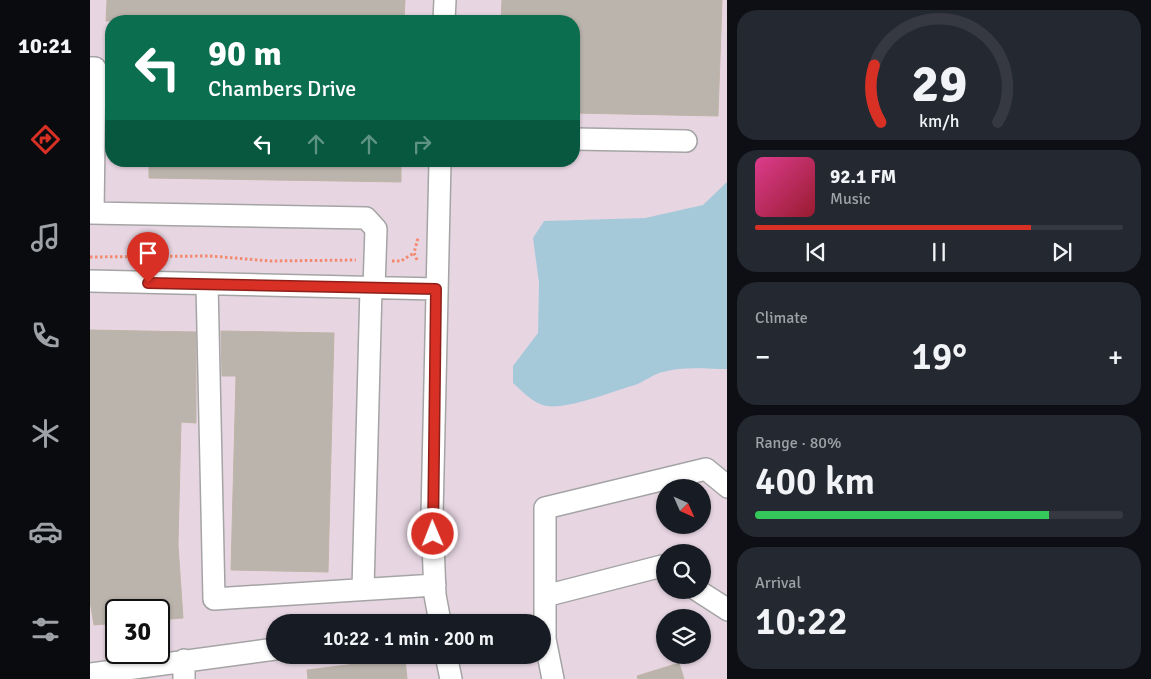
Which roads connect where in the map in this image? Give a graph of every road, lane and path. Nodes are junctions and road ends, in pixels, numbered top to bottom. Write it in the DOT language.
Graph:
graph roads {
  1 [pos="445,0"];
  2 [pos="444,15"];
  3 [pos="90,68"];
  4 [pos="580,139"];
  5 [pos="686,141"];
  6 [pos="440,167"];
  7 [pos="92,213"];
  8 [pos="414,253"];
  9 [pos="90,257"];
  10 [pos="375,260"];
  11 [pos="90,281"];
  12 [pos="207,284"];
  13 [pos="372,288"];
  14 [pos="436,289"];
  15 [pos="727,487"];
  16 [pos="656,568"];
  17 [pos="435,585"];
  18 [pos="363,589"];
  19 [pos="545,596"];
  20 [pos="710,599"];
  21 [pos="727,610"];
  22 [pos="439,614"];
  23 [pos="545,614"];
  24 [pos="266,651"];
  25 [pos="550,664"];
  26 [pos="184,670"];
  27 [pos="90,674"];
  28 [pos="553,679"];
  1 -- 2 [label="street"];
  3 -- 7 [label="street"];
  4 -- 5 [label="street"];
  6 -- 14 [label="street"];
  7 -- 10 [label="street"];
  8 -- 10 [label="path"];
  9 -- 10 [label="path"];
  10 -- 13 [label="street"];
  11 -- 12 [label="street"];
  12 -- 13 [label="street"];
  12 -- 18 [label="street"];
  13 -- 14 [label="street"];
  13 -- 18 [label="street"];
  14 -- 17 [label="street"];
  15 -- 19 [label="street"];
  16 -- 19 [label="street"];
  17 -- 18 [label="street"];
  17 -- 22 [label="street"];
  19 -- 23 [label="street"];
  20 -- 21 [label="street"];
  24 -- 26 [label="street"];
  25 -- 28 [label="street"];
  26 -- 27 [label="street"];
}
